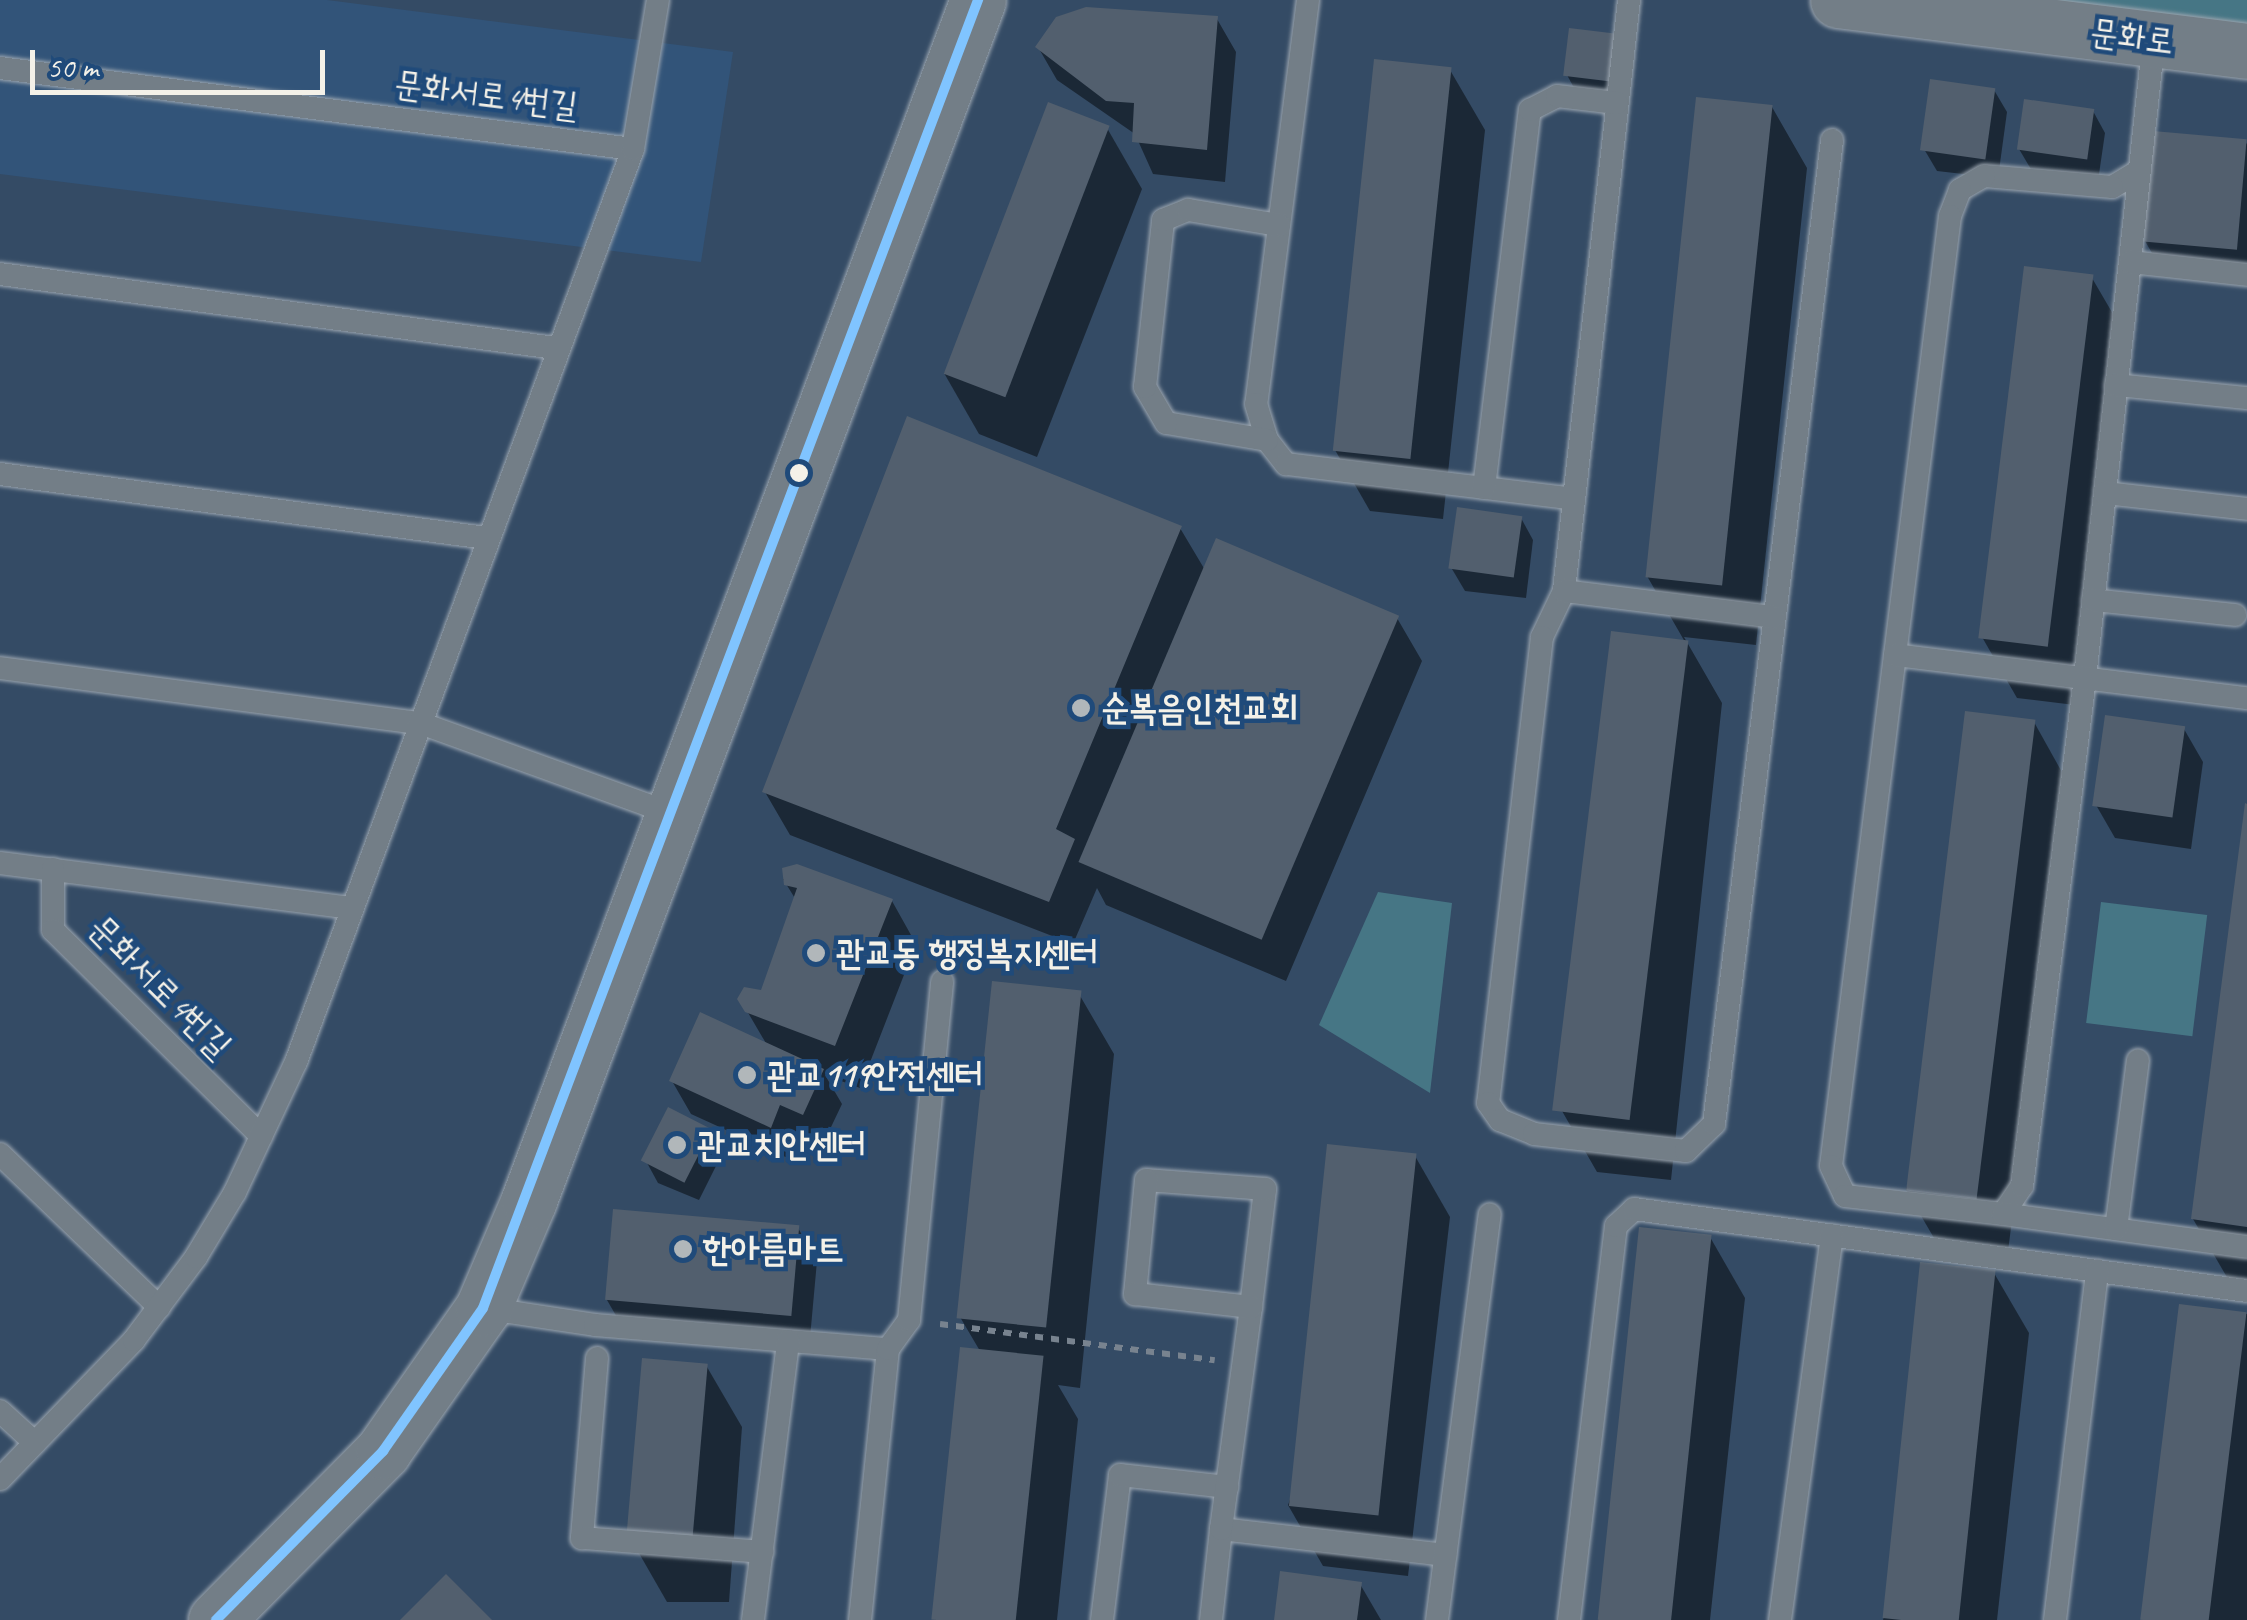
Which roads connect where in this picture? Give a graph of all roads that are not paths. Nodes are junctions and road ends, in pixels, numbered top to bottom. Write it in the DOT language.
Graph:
graph roads {
  1 [pos="658,0"];
  2 [pos="978,0"];
  3 [pos="1308,0"];
  4 [pos="1629,0"];
  5 [pos="1838,0"];
  6 [pos="2154,40"];
  7 [pos="2247,51"];
  8 [pos="0,68"];
  9 [pos="1617,104"];
  10 [pos="1832,140"];
  11 [pos="633,149"];
  12 [pos="2139,171"];
  13 [pos="1280,225"];
  14 [pos="2130,262"];
  15 [pos="0,274"];
  16 [pos="2247,275"];
  17 [pos="555,348"];
  18 [pos="2116,384"];
  19 [pos="2247,398"];
  20 [pos="1266,440"];
  21 [pos="0,474"];
  22 [pos="1484,488"];
  23 [pos="2105,493"];
  24 [pos="1574,499"];
  25 [pos="2247,509"];
  26 [pos="487,538"];
  27 [pos="1564,591"];
  28 [pos="2093,600"];
  29 [pos="2235,615"];
  30 [pos="1773,617"];
  31 [pos="1895,655"];
  32 [pos="0,668"];
  33 [pos="2085,678"];
  34 [pos="2247,698"];
  35 [pos="420,723"];
  36 [pos="673,814"];
  37 [pos="0,862"];
  38 [pos="53,869"];
  39 [pos="352,908"];
  40 [pos="942,982"];
  41 [pos="2138,1060"];
  42 [pos="262,1136"];
  43 [pos="0,1154"];
  44 [pos="1490,1214"];
  45 [pos="2004,1214"];
  46 [pos="2116,1229"];
  47 [pos="1832,1236"];
  48 [pos="2247,1247"];
  49 [pos="2097,1271"];
  50 [pos="2247,1292"];
  51 [pos="159,1306"];
  52 [pos="1251,1307"];
  53 [pos="482,1308"];
  54 [pos="788,1341"];
  55 [pos="888,1349"];
  56 [pos="597,1358"];
  57 [pos="0,1411"];
  58 [pos="35,1443"];
  59 [pos="0,1479"];
  60 [pos="1226,1486"];
  61 [pos="1221,1529"];
  62 [pos="762,1552"];
  63 [pos="1446,1555"];
  64 [pos="216,1620"];
  65 [pos="753,1620"];
  66 [pos="860,1620"];
  67 [pos="1102,1620"];
  68 [pos="1212,1620"];
  69 [pos="1437,1620"];
  70 [pos="1568,1620"];
  71 [pos="1780,1620"];
  72 [pos="2055,1620"];
  1 -- 11 [label="lane"];
  2 -- 36 [label="main road"];
  3 -- 13 [label="lane"];
  4 -- 9 [label="lane"];
  5 -- 6 [label="main road, 문화로"];
  6 -- 7 [label="main road, 문화로"];
  6 -- 12 [label="lane"];
  8 -- 11 [label="lane, 문화서로4번길"];
  9 -- 22 [label="lane"];
  9 -- 24 [label="lane"];
  10 -- 30 [label="lane"];
  11 -- 17 [label="lane"];
  12 -- 14 [label="lane"];
  12 -- 31 [label="lane"];
  13 -- 20 [label="lane"];
  13 -- 20 [label="lane"];
  14 -- 16 [label="lane"];
  14 -- 18 [label="lane"];
  15 -- 17 [label="lane"];
  17 -- 26 [label="lane"];
  18 -- 19 [label="lane"];
  18 -- 23 [label="lane"];
  20 -- 22 [label="lane"];
  21 -- 26 [label="lane"];
  22 -- 24 [label="lane"];
  23 -- 25 [label="lane"];
  23 -- 28 [label="lane"];
  24 -- 27 [label="lane"];
  26 -- 35 [label="lane"];
  27 -- 30 [label="lane"];
  27 -- 30 [label="lane"];
  28 -- 29 [label="lane"];
  28 -- 33 [label="lane"];
  31 -- 33 [label="lane"];
  31 -- 45 [label="lane"];
  32 -- 35 [label="lane"];
  33 -- 34 [label="lane"];
  33 -- 45 [label="lane"];
  35 -- 36 [label="lane"];
  35 -- 39 [label="lane"];
  36 -- 53 [label="main road"];
  37 -- 38 [label="lane, 문화서로4번길"];
  38 -- 39 [label="lane, 문화서로4번길"];
  38 -- 42 [label="lane, 문화서로4번길"];
  39 -- 42 [label="lane"];
  40 -- 55 [label="lane"];
  41 -- 46 [label="lane"];
  42 -- 51 [label="lane"];
  43 -- 51 [label="lane"];
  44 -- 63 [label="lane"];
  45 -- 46 [label="lane"];
  46 -- 48 [label="lane"];
  47 -- 49 [label="lane"];
  47 -- 70 [label="lane"];
  47 -- 71 [label="lane"];
  49 -- 50 [label="lane"];
  49 -- 72 [label="lane"];
  51 -- 58 [label="lane"];
  52 -- 52 [label="lane"];
  52 -- 60 [label="lane"];
  53 -- 54 [label="lane"];
  53 -- 64 [label="main road"];
  54 -- 55 [label="lane"];
  54 -- 62 [label="lane"];
  55 -- 66 [label="lane"];
  56 -- 62 [label="lane"];
  57 -- 58 [label="lane"];
  58 -- 59 [label="lane"];
  60 -- 61 [label="lane"];
  60 -- 67 [label="lane"];
  61 -- 63 [label="lane"];
  61 -- 68 [label="lane"];
  62 -- 65 [label="lane"];
  63 -- 69 [label="lane"];
}
